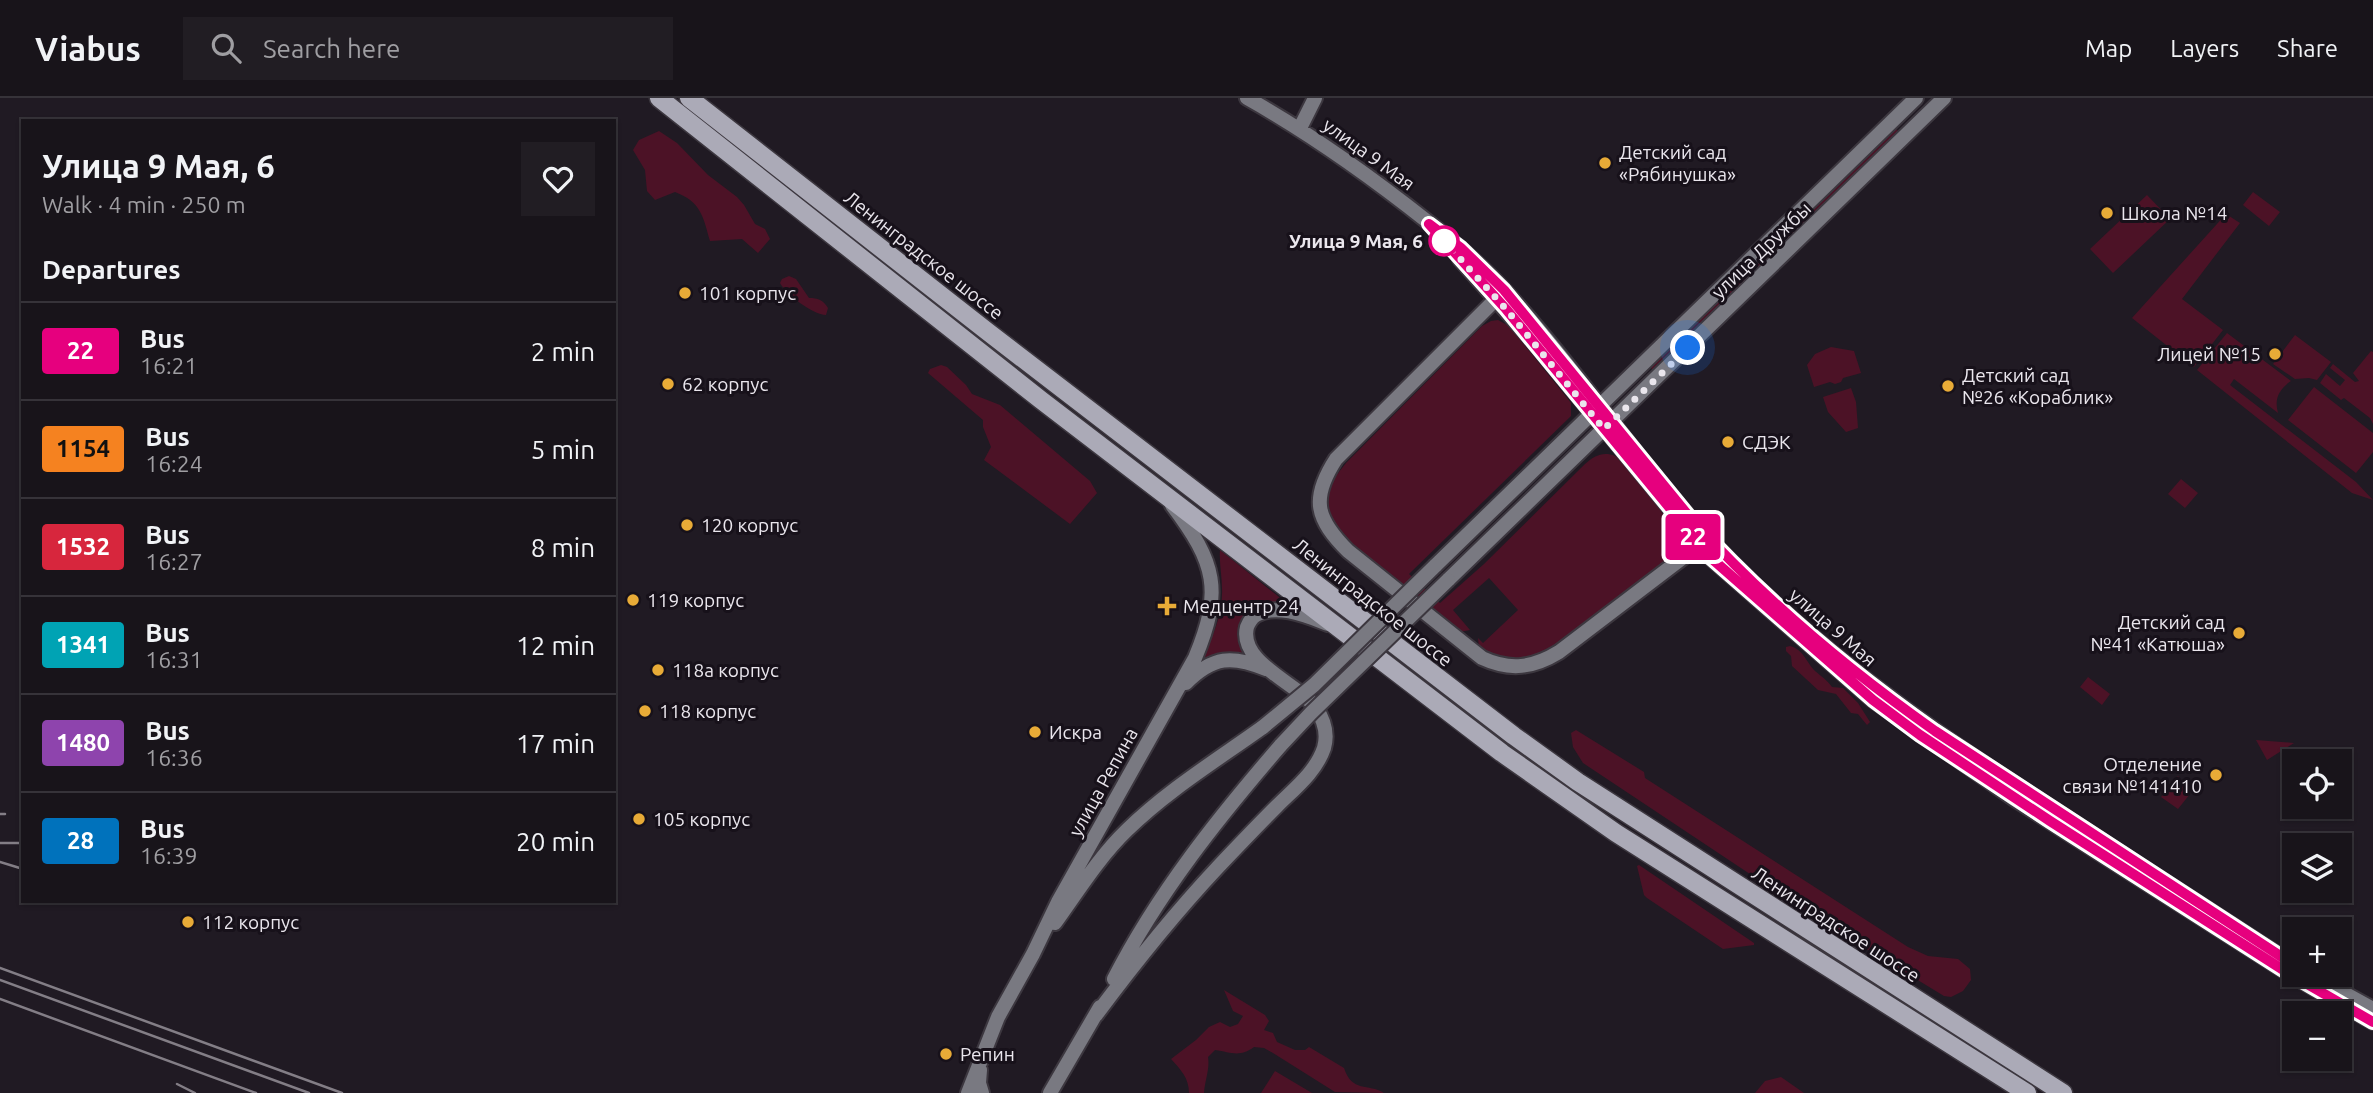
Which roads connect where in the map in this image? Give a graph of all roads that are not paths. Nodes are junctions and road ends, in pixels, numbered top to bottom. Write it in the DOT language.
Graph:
graph roads {
  1 [pos="659,98"];
  2 [pos="689,98"];
  3 [pos="1247,98"];
  4 [pos="1315,98"];
  5 [pos="1916,98"];
  6 [pos="1944,98"];
  7 [pos="1300,128"];
  8 [pos="1500,294"];
  9 [pos="1595,410"];
  10 [pos="1608,425"];
  11 [pos="1161,490"];
  12 [pos="1704,541"];
  13 [pos="1342,629"];
  14 [pos="1270,671"];
  15 [pos="1175,694"];
  16 [pos="1033,954"];
  17 [pos="2282,957"];
  18 [pos="2333,987"];
  19 [pos="2373,1009"];
  20 [pos="1096,1015"];
  21 [pos="2373,1022"];
  22 [pos="983,1054"];
  23 [pos="1068,1063"];
  24 [pos="968,1093"];
  25 [pos="982,1093"];
  26 [pos="1042,1093"];
  27 [pos="1050,1093"];
  28 [pos="2027,1093"];
  29 [pos="2063,1093"];
  1 -- 11 [label="highway, Ленинградское шоссе"];
  2 -- 29 [label="highway, Ленинградское шоссе"];
  3 -- 7 [label="main road, улица 9 Мая"];
  4 -- 7 [label="main road"];
  5 -- 9 [label="main road, улица Дружбы"];
  6 -- 10 [label="main road, улица Дружбы"];
  7 -- 8 [label="main road, улица 9 Мая"];
  8 -- 9 [label="main road, улица 9 Мая"];
  8 -- 12 [label="main road"];
  9 -- 10 [label="main road, улица 9 Мая"];
  9 -- 16 [label="main road, улица Дружбы, bridge"];
  10 -- 12 [label="main road, улица 9 Мая"];
  10 -- 20 [label="main road, улица Дружбы, bridge"];
  11 -- 13 [label="highway, Ленинградское шоссе"];
  11 -- 15 [label="main road, улица Репина"];
  12 -- 17 [label="main road, улица 9 Мая"];
  12 -- 21 [label="main road, улица 9 Мая"];
  13 -- 14 [label="main road"];
  13 -- 28 [label="highway, Ленинградское шоссе"];
  14 -- 15 [label="main road"];
  14 -- 20 [label="main road"];
  15 -- 16 [label="main road, улица Репина"];
  16 -- 22 [label="main road, улица Репина"];
  18 -- 19 [label="main road"];
  20 -- 23 [label="main road"];
  22 -- 24 [label="main road, улица Репина"];
  22 -- 25 [label="main road"];
  23 -- 26 [label="main road"];
  23 -- 27 [label="main road"];
}
